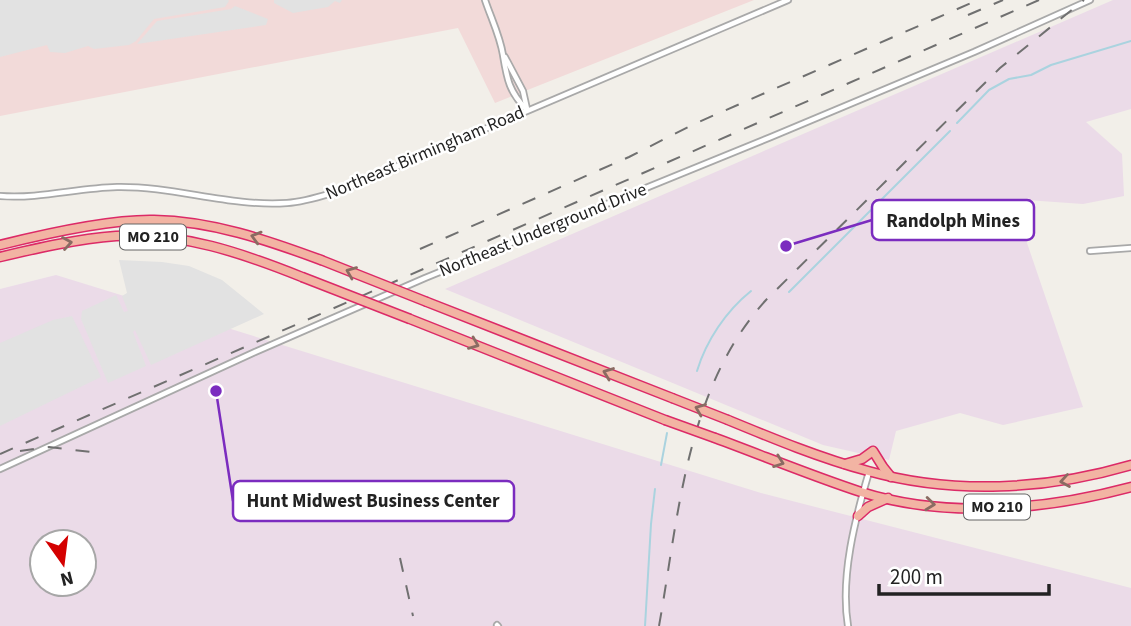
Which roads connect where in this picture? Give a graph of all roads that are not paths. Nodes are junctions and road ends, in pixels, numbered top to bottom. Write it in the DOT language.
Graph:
graph roads {
  1 [pos="485,0"];
  2 [pos="788,0"];
  3 [pos="1090,0"];
  4 [pos="503,55"];
  5 [pos="527,110"];
  6 [pos="0,196"];
  7 [pos="0,245"];
  8 [pos="1131,248"];
  9 [pos="1090,251"];
  10 [pos="0,257"];
  11 [pos="844,464"];
  12 [pos="1131,465"];
  13 [pos="0,469"];
  14 [pos="869,472"];
  15 [pos="891,477"];
  16 [pos="1131,487"];
  17 [pos="863,492"];
  18 [pos="888,498"];
  19 [pos="858,516"];
  20 [pos="849,626"];
  1 -- 4 [label="street"];
  2 -- 5 [label="street, Northeast Birmingham Road"];
  3 -- 13 [label="street, Northeast Underground Drive"];
  4 -- 5 [label="street"];
  4 -- 5 [label="street"];
  5 -- 6 [label="street, Northeast Birmingham Road"];
  11 -- 7 [label="highway, MO 210, one-way, bridge"];
  8 -- 9 [label="street"];
  10 -- 17 [label="highway, MO 210, one-way, bridge"];
  11 -- 14 [label="highway, MO 210"];
  11 -- 15 [label="highway"];
  12 -- 15 [label="highway, MO 210, one-way"];
  14 -- 15 [label="highway, MO 210"];
  14 -- 17 [label="street"];
  18 -- 16 [label="highway, MO 210, one-way"];
  17 -- 18 [label="highway, MO 210"];
  17 -- 19 [label="street"];
  18 -- 19 [label="highway"];
  19 -- 20 [label="street"];
}
